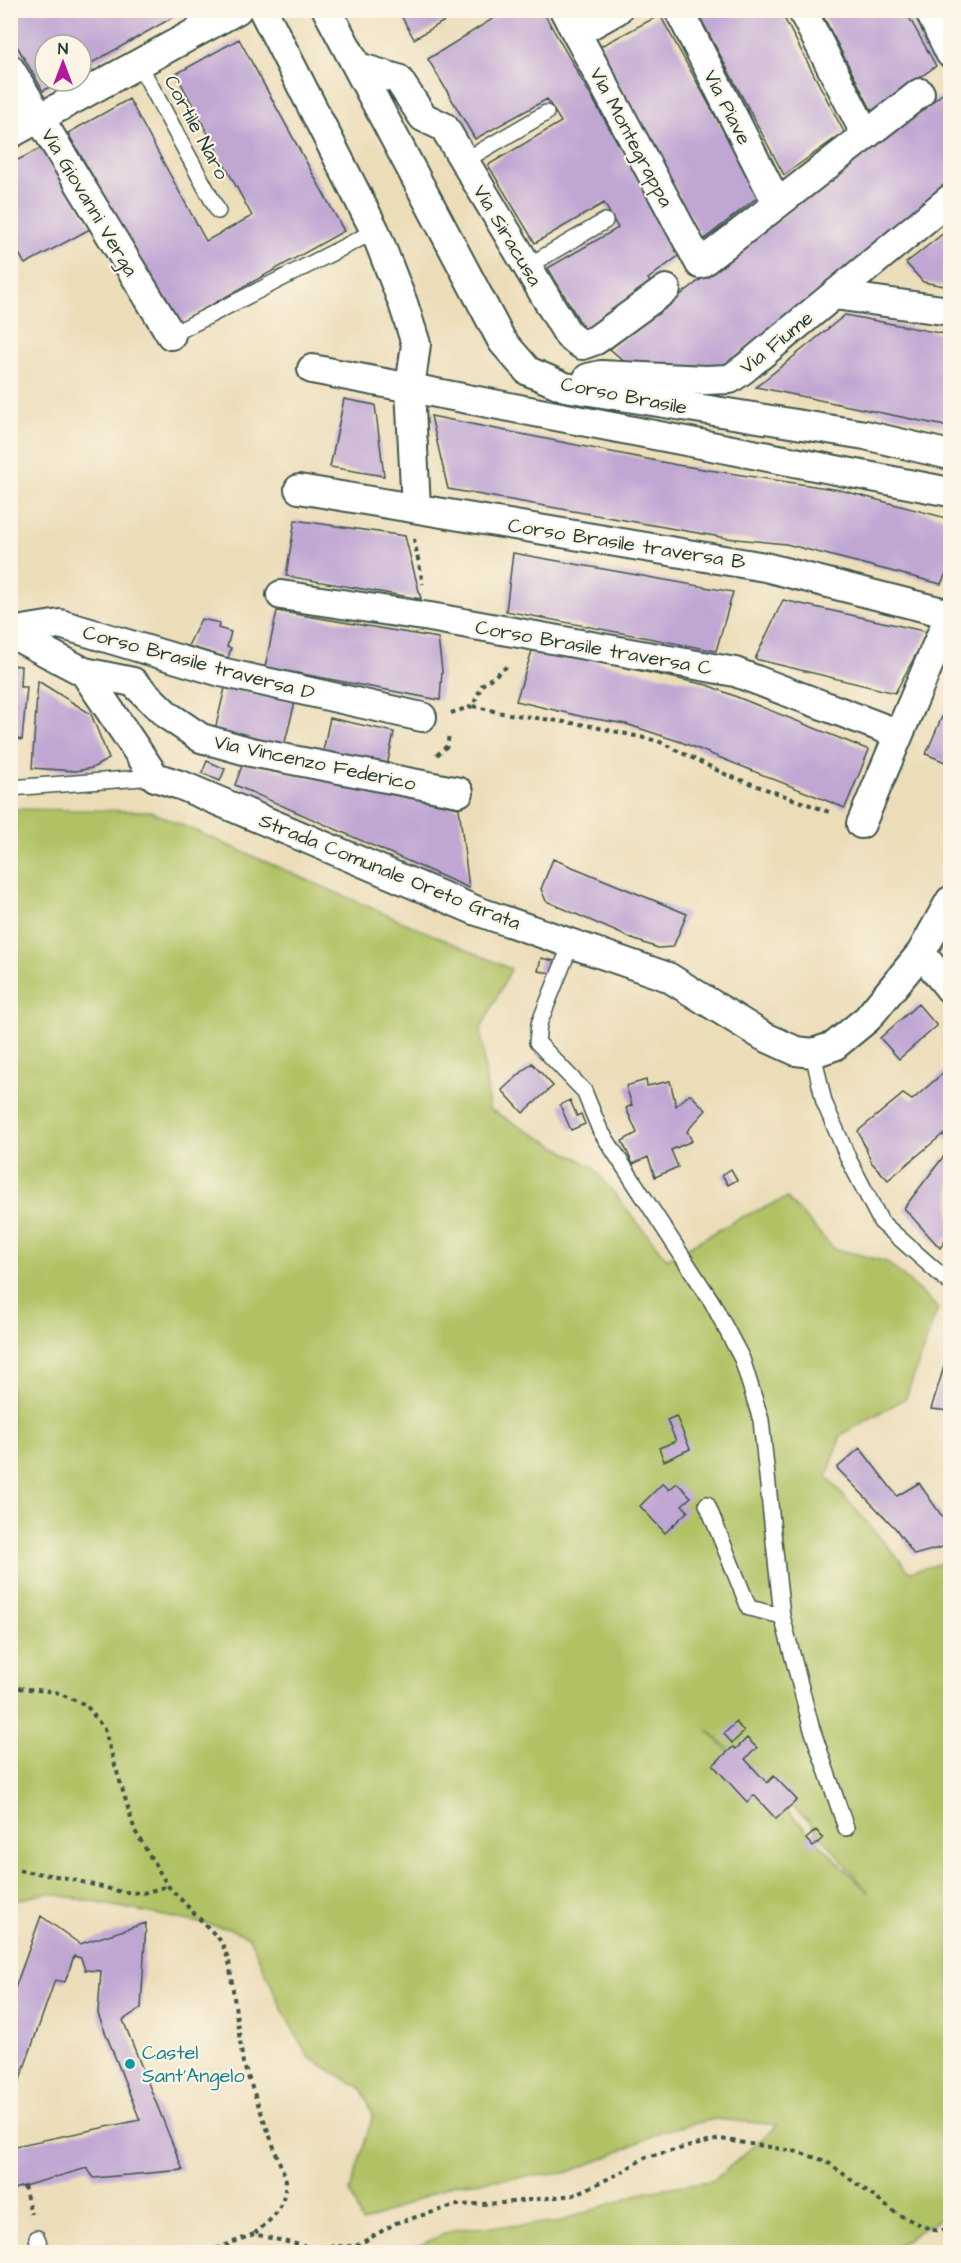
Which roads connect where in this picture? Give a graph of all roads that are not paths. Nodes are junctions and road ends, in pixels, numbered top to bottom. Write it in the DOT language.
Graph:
graph roads {
  1 [pos="237,10"];
  2 [pos="263,10"];
  3 [pos="327,10"];
  4 [pos="616,10"];
  5 [pos="679,10"];
  6 [pos="802,10"];
  7 [pos="929,10"];
  8 [pos="570,22"];
  9 [pos="951,53"];
  10 [pos="139,64"];
  11 [pos="358,67"];
  12 [pos="10,69"];
  13 [pos="920,93"];
  14 [pos="546,113"];
  15 [pos="40,118"];
  16 [pos="10,134"];
  17 [pos="866,135"];
  18 [pos="464,161"];
  19 [pos="951,199"];
  20 [pos="777,203"];
  21 [pos="218,211"];
  22 [pos="605,221"];
  23 [pos="375,231"];
  24 [pos="526,267"];
  25 [pos="666,289"];
  26 [pos="834,295"];
  27 [pos="951,311"];
  28 [pos="171,335"];
  29 [pos="312,369"];
  30 [pos="565,387"];
  31 [pos="410,388"];
  32 [pos="951,455"];
  33 [pos="299,489"];
  34 [pos="951,492"];
  35 [pos="416,508"];
  36 [pos="281,595"];
  37 [pos="951,614"];
  38 [pos="10,633"];
  39 [pos="84,672"];
  40 [pos="422,717"];
  41 [pos="899,734"];
  42 [pos="156,777"];
  43 [pos="10,788"];
  44 [pos="459,792"];
  45 [pos="861,824"];
  46 [pos="951,901"];
  47 [pos="936,936"];
  48 [pos="571,944"];
  49 [pos="951,989"];
  50 [pos="813,1053"];
  51 [pos="951,1283"];
  52 [pos="707,1504"];
  53 [pos="782,1616"];
  54 [pos="846,1828"];
  1 -- 10 [label="street"];
  2 -- 23 [label="street"];
  3 -- 11 [label="street, Corso Brasile"];
  4 -- 8 [label="street"];
  5 -- 20 [label="street, Via Piave"];
  6 -- 17 [label="street"];
  7 -- 9 [label="street"];
  8 -- 20 [label="street, Via Montegrappa"];
  10 -- 15 [label="street"];
  10 -- 21 [label="lane, Cortile Naro"];
  11 -- 18 [label="street, Via Siracusa"];
  11 -- 30 [label="street, Corso Brasile"];
  12 -- 15 [label="street, Via Giovanni Verga"];
  13 -- 17 [label="street"];
  14 -- 18 [label="lane"];
  15 -- 16 [label="street"];
  15 -- 28 [label="street, Via Giovanni Verga"];
  17 -- 20 [label="street"];
  18 -- 24 [label="street, Via Siracusa"];
  19 -- 26 [label="street, Via Fiume"];
  22 -- 24 [label="lane"];
  23 -- 28 [label="lane"];
  23 -- 31 [label="street"];
  24 -- 25 [label="street, Via Siracusa"];
  26 -- 27 [label="street"];
  26 -- 30 [label="street, Via Fiume"];
  29 -- 31 [label="street, Corso Brasile"];
  30 -- 32 [label="street, Corso Brasile"];
  31 -- 34 [label="street, Corso Brasile"];
  31 -- 35 [label="street"];
  33 -- 35 [label="street, Corso Brasile traversa B"];
  35 -- 37 [label="street, Corso Brasile traversa B"];
  36 -- 41 [label="street, Corso Brasile traversa C"];
  37 -- 41 [label="street"];
  38 -- 39 [label="street"];
  38 -- 40 [label="street, Corso Brasile traversa D"];
  39 -- 42 [label="street"];
  39 -- 44 [label="street, Via Vincenzo Federico"];
  41 -- 45 [label="street"];
  42 -- 43 [label="lane"];
  42 -- 48 [label="street, Strada Comunale Oreto Grata"];
  46 -- 47 [label="street"];
  47 -- 49 [label="street"];
  47 -- 50 [label="street"];
  48 -- 50 [label="street, Strada Comunale Oreto Grata"];
  48 -- 53 [label="lane"];
  50 -- 51 [label="lane"];
  52 -- 53 [label="lane"];
  53 -- 54 [label="lane"];
}
